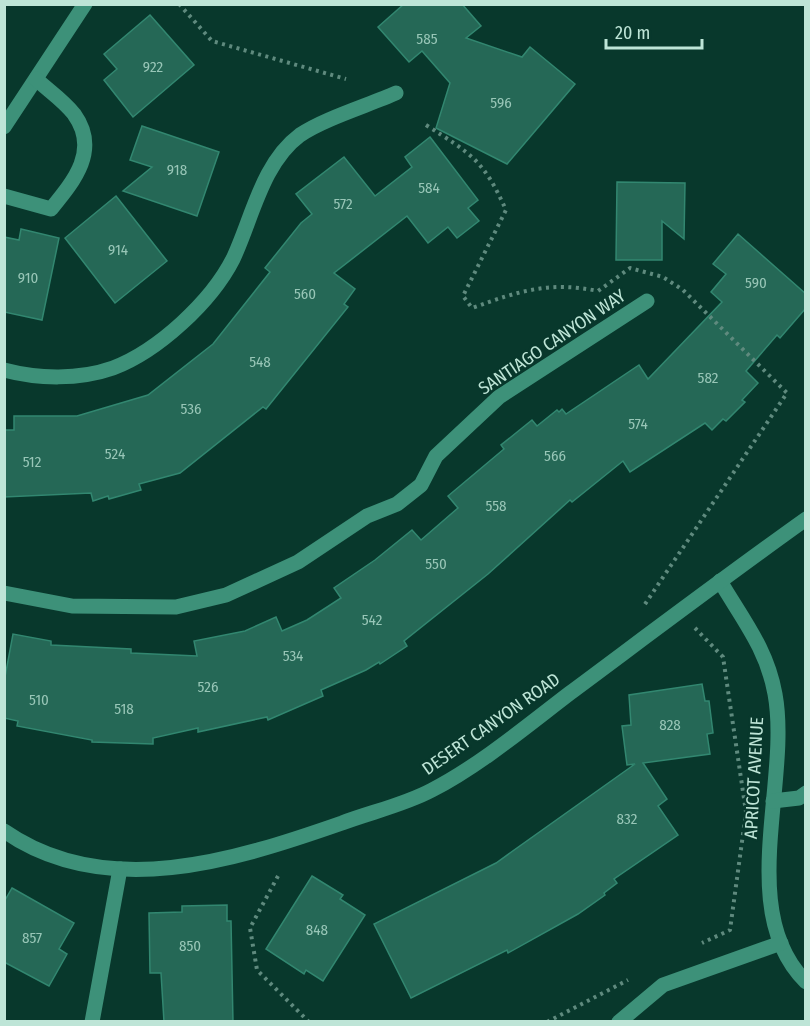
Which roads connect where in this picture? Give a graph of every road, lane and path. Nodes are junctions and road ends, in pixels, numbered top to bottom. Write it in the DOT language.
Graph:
graph roads {
  1 [pos="85,4"];
  2 [pos="179,4"];
  3 [pos="36,79"];
  4 [pos="346,79"];
  5 [pos="396,93"];
  6 [pos="426,125"];
  7 [pos="4,127"];
  8 [pos="4,196"];
  9 [pos="647,301"];
  10 [pos="4,369"];
  11 [pos="806,519"];
  12 [pos="720,581"];
  13 [pos="4,593"];
  14 [pos="649,606"];
  15 [pos="681,610"];
  16 [pos="806,793"];
  17 [pos="773,801"];
  18 [pos="4,831"];
  19 [pos="120,869"];
  20 [pos="278,876"];
  21 [pos="781,943"];
  22 [pos="699,945"];
  23 [pos="638,975"];
  24 [pos="806,982"];
  25 [pos="92,1022"];
  26 [pos="309,1022"];
  27 [pos="547,1022"];
  28 [pos="619,1022"];
  1 -- 3 [label="street"];
  2 -- 4 [label="path"];
  3 -- 7 [label="street"];
  3 -- 8 [label="street"];
  5 -- 10 [label="street"];
  6 -- 14 [label="path"];
  9 -- 13 [label="street, SANTIAGO CANYON WAY"];
  11 -- 12 [label="street, DESERT CANYON ROAD"];
  12 -- 15 [label="street, DESERT CANYON ROAD"];
  12 -- 17 [label="street, APRICOT AVENUE"];
  15 -- 19 [label="street, DESERT CANYON ROAD"];
  15 -- 22 [label="path"];
  16 -- 17 [label="street"];
  17 -- 21 [label="street, APRICOT AVENUE"];
  18 -- 19 [label="street, DESERT CANYON ROAD"];
  19 -- 25 [label="street"];
  20 -- 26 [label="path"];
  21 -- 24 [label="street, APRICOT AVENUE"];
  21 -- 28 [label="street"];
  23 -- 27 [label="path"];
}
